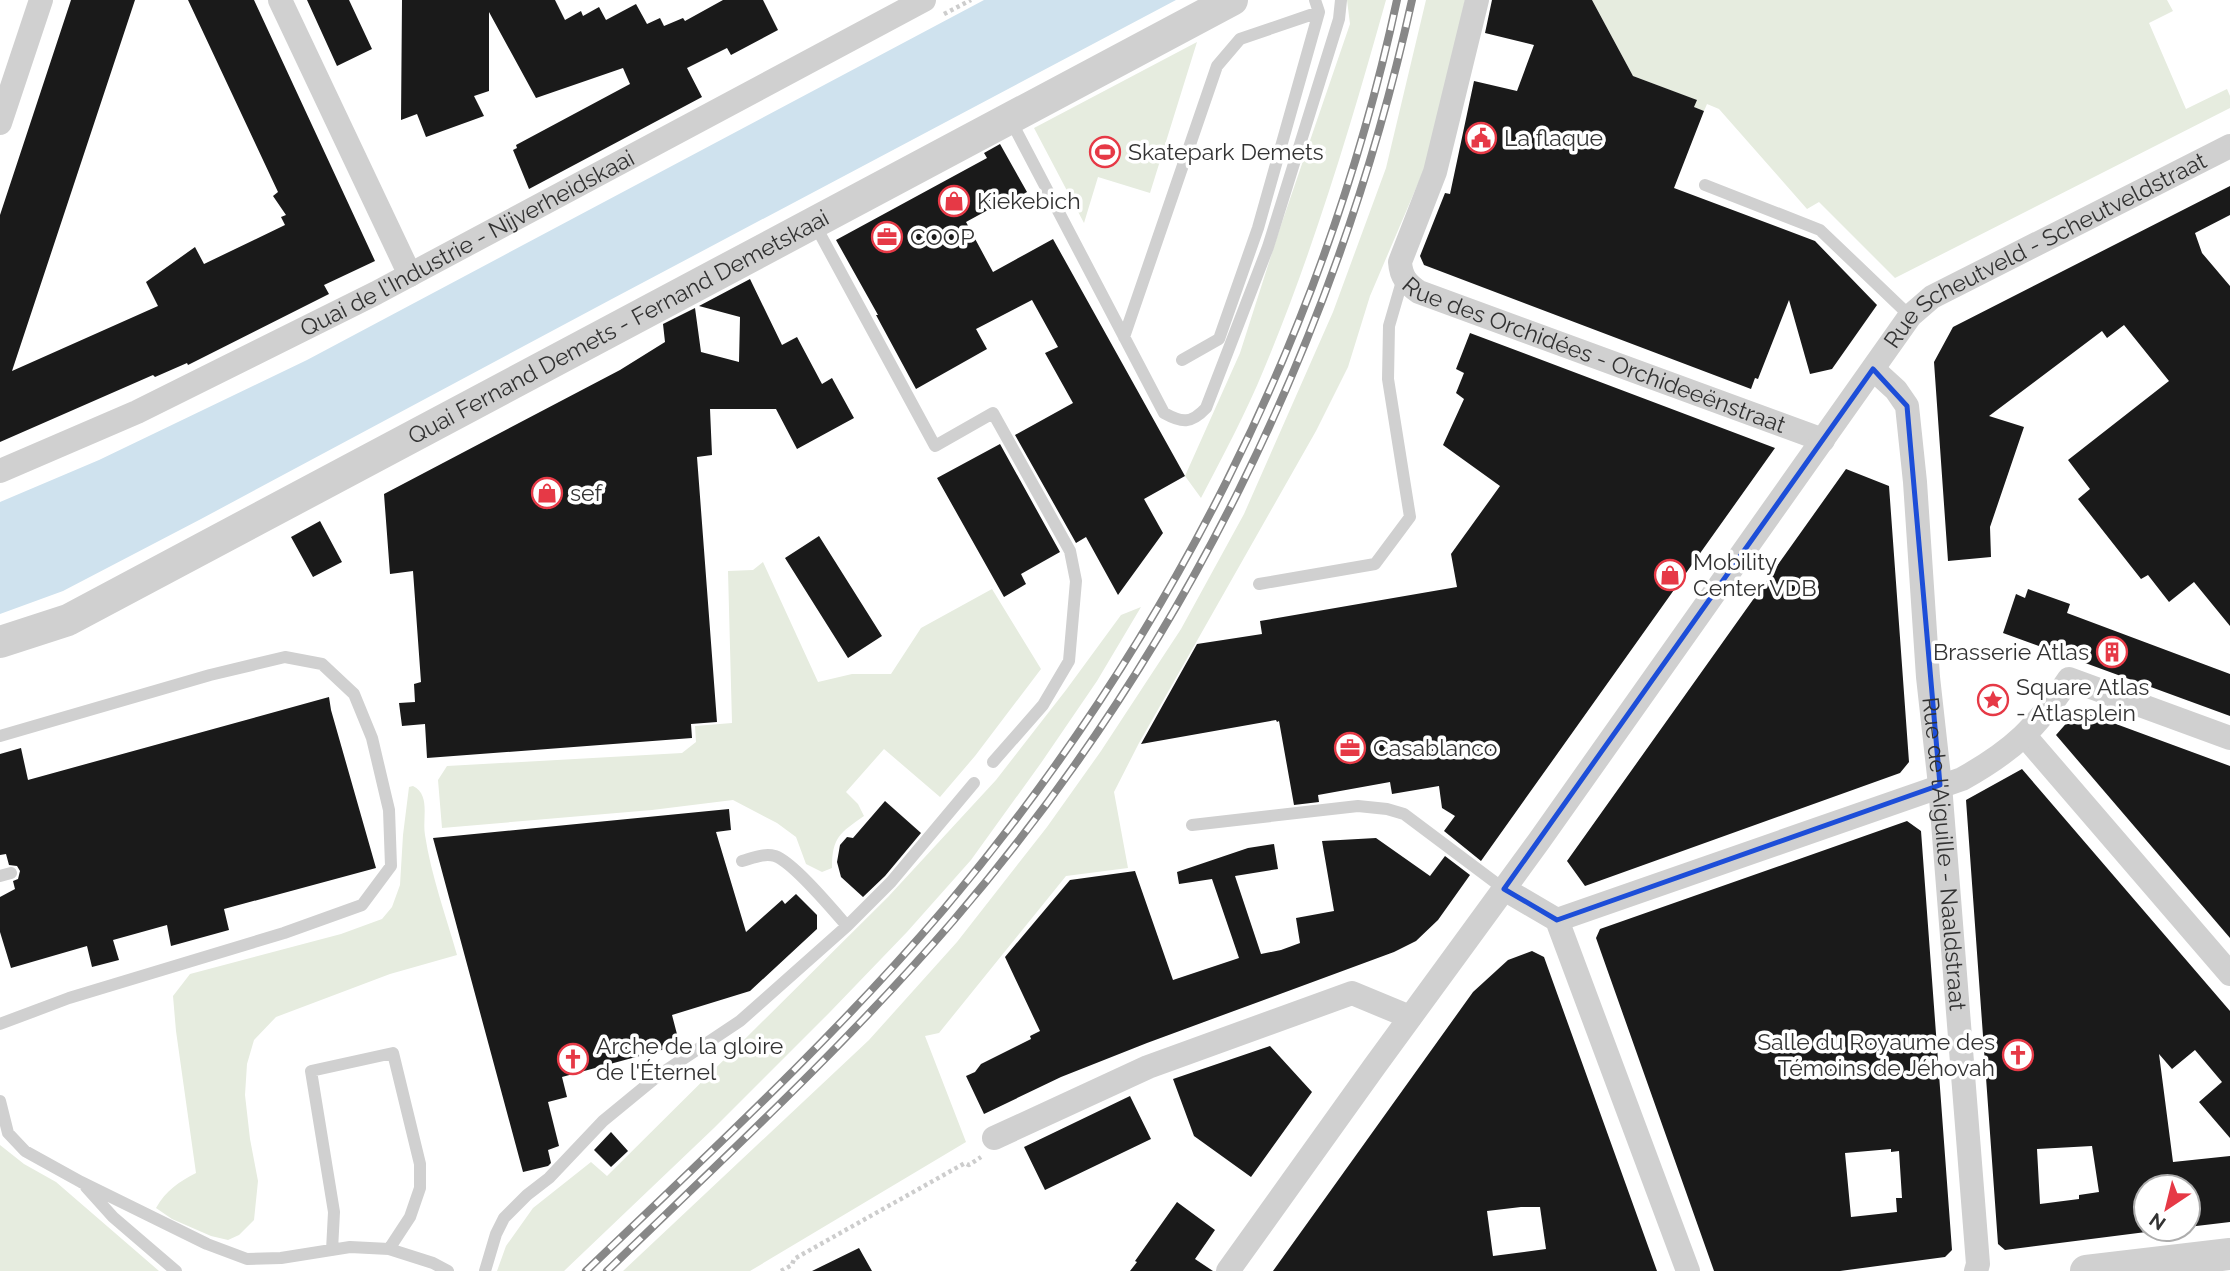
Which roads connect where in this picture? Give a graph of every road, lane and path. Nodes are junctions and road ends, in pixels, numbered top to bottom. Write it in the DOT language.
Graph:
graph roads {
  1 [pos="41,0"];
  2 [pos="280,0"];
  3 [pos="924,0"];
  4 [pos="1232,0"];
  5 [pos="1341,0"];
  6 [pos="1477,0"];
  7 [pos="1317,6"];
  8 [pos="1010,118"];
  9 [pos="0,123"];
  10 [pos="2230,146"];
  11 [pos="1705,185"];
  12 [pos="814,223"];
  13 [pos="410,275"];
  14 [pos="1403,277"];
  15 [pos="1910,316"];
  16 [pos="1124,337"];
  17 [pos="1182,360"];
  18 [pos="1873,369"];
  19 [pos="1823,440"];
  20 [pos="0,471"];
  21 [pos="1259,584"];
  22 [pos="0,642"];
  23 [pos="0,736"];
  24 [pos="2025,736"];
  25 [pos="2230,738"];
  26 [pos="993,762"];
  27 [pos="974,783"];
  28 [pos="1940,785"];
  29 [pos="1192,825"];
  30 [pos="743,861"];
  31 [pos="1504,889"];
  32 [pos="1557,920"];
  33 [pos="846,926"];
  34 [pos="2230,974"];
  35 [pos="1410,1017"];
  36 [pos="0,1024"];
  37 [pos="0,1101"];
  38 [pos="994,1138"];
  39 [pos="969,1165"];
  40 [pos="81,1182"];
  41 [pos="389,1249"];
  42 [pos="332,1250"];
  43 [pos="2230,1254"];
  44 [pos="176,1271"];
  45 [pos="448,1271"];
  46 [pos="485,1271"];
  47 [pos="781,1271"];
  48 [pos="1228,1271"];
  49 [pos="1688,1271"];
  50 [pos="1976,1271"];
  51 [pos="2086,1271"];
  1 -- 9 [label="street"];
  2 -- 13 [label="street"];
  3 -- 13 [label="street, Quai de l'Industrie - Nijverheidskaai"];
  4 -- 8 [label="street, Quai Fernand Demets - Fernand Demetskaai"];
  5 -- 16 [label="lane"];
  6 -- 14 [label="street, Rue des Orchidées - Orchideeënstraat"];
  7 -- 16 [label="lane"];
  7 -- 17 [label="lane"];
  8 -- 12 [label="street, Quai Fernand Demets - Fernand Demetskaai"];
  8 -- 16 [label="lane"];
  10 -- 15 [label="street, Rue Scheutveld - Scheutveldstraat"];
  11 -- 15 [label="lane"];
  12 -- 22 [label="street, Quai Fernand Demets - Fernand Demetskaai"];
  12 -- 26 [label="lane"];
  13 -- 20 [label="street, Quai de l'Industrie - Nijverheidskaai"];
  14 -- 19 [label="street, Rue des Orchidées - Orchideeënstraat"];
  14 -- 21 [label="lane"];
  15 -- 18 [label="street, Rue Scheutveld - Scheutveldstraat"];
  18 -- 19 [label="street, Rue Scheutveld - Scheutveldstraat"];
  18 -- 28 [label="street, Rue de l'Aiguille - Naaldstraat"];
  19 -- 31 [label="street, Rue Scheutveld - Scheutveldstraat"];
  23 -- 36 [label="lane"];
  24 -- 25 [label="street"];
  24 -- 28 [label="street"];
  24 -- 34 [label="street"];
  27 -- 33 [label="lane"];
  28 -- 32 [label="street"];
  28 -- 50 [label="street, Rue de l'Aiguille - Naaldstraat"];
  29 -- 31 [label="lane"];
  30 -- 33 [label="lane"];
  31 -- 32 [label="street"];
  31 -- 35 [label="street, Rue Scheutveld - Scheutveldstraat"];
  32 -- 49 [label="street"];
  33 -- 46 [label="lane"];
  35 -- 38 [label="street"];
  35 -- 48 [label="street, Rue Scheutveld - Scheutveldstraat"];
  37 -- 40 [label="lane"];
  39 -- 47 [label="path"];
  40 -- 42 [label="lane"];
  40 -- 44 [label="lane"];
  41 -- 42 [label="lane"];
  41 -- 42 [label="lane"];
  41 -- 45 [label="lane"];
  43 -- 51 [label="street"];
}
